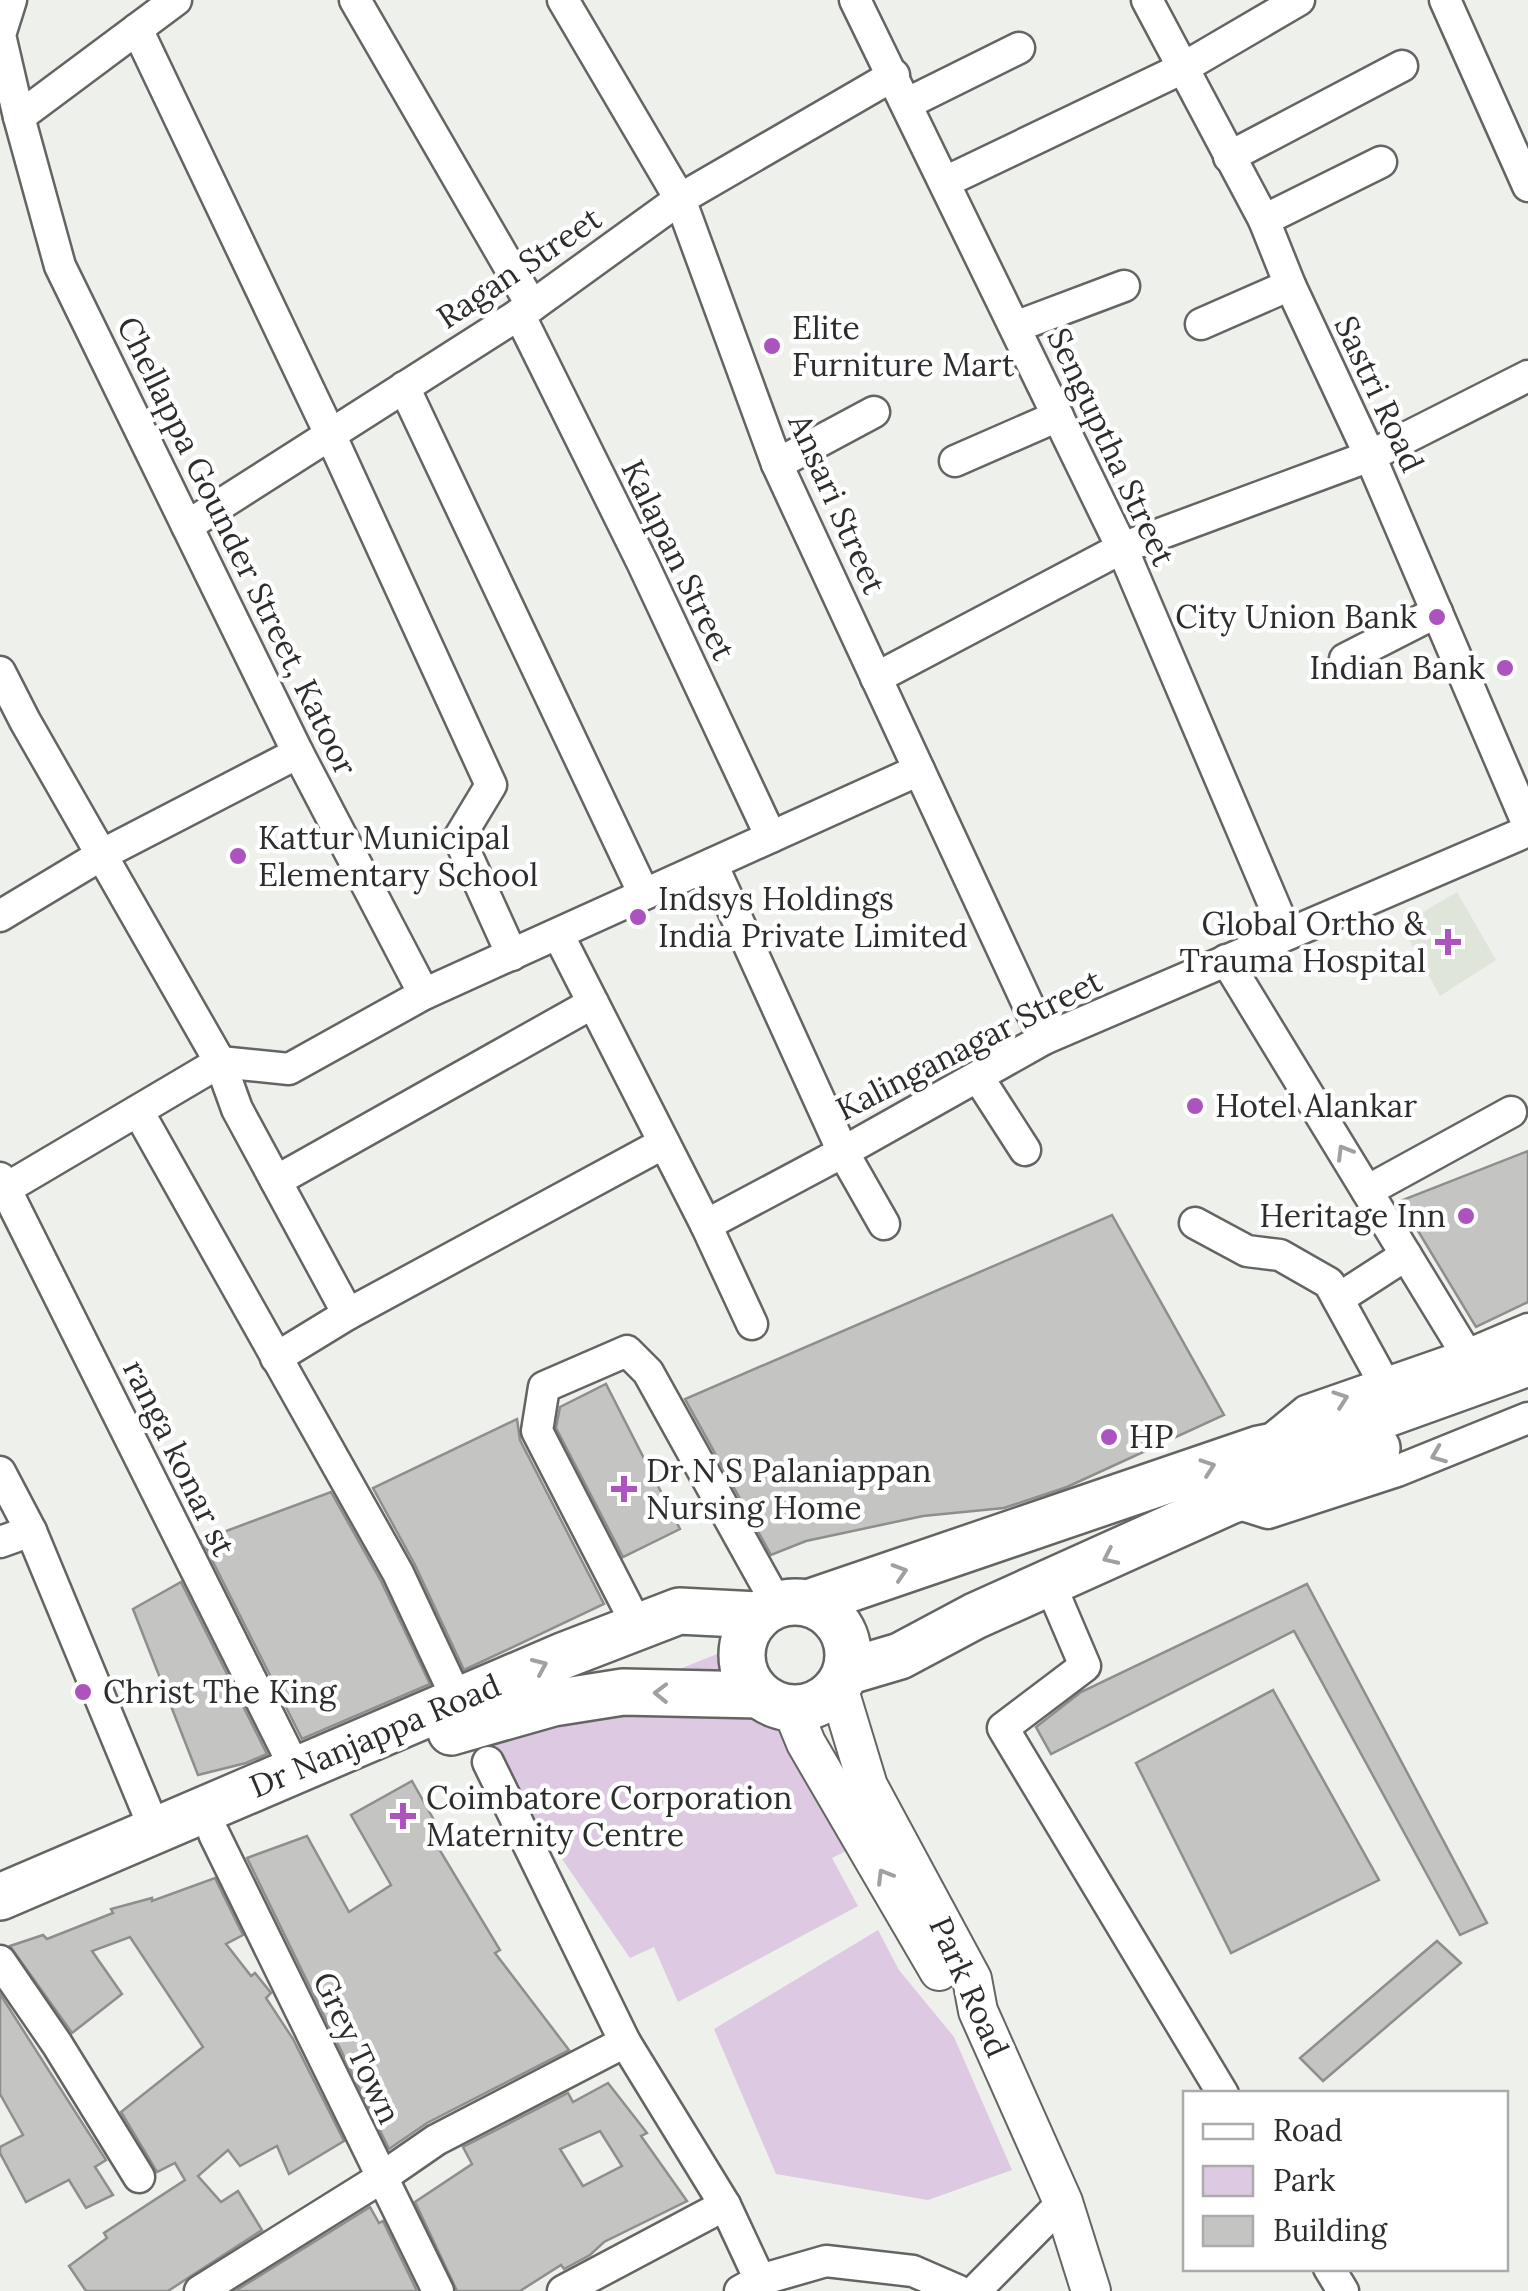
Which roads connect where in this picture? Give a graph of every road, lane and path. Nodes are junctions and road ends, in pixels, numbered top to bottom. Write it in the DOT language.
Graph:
graph roads {
  1 [pos="12,0"];
  2 [pos="176,0"];
  3 [pos="354,0"];
  4 [pos="563,0"];
  5 [pos="855,0"];
  6 [pos="1147,0"];
  7 [pos="1299,0"];
  8 [pos="1444,0"];
  9 [pos="137,29"];
  10 [pos="1019,48"];
  11 [pos="1402,66"];
  12 [pos="1181,69"];
  13 [pos="894,75"];
  14 [pos="908,103"];
  15 [pos="18,116"];
  16 [pos="1229,157"];
  17 [pos="1381,162"];
  18 [pos="945,182"];
  19 [pos="1528,186"];
  20 [pos="680,199"];
  21 [pos="1264,220"];
  22 [pos="1290,285"];
  23 [pos="1124,286"];
  24 [pos="525,310"];
  25 [pos="1200,324"];
  26 [pos="1015,326"];
  27 [pos="1528,376"];
  28 [pos="404,387"];
  29 [pos="874,412"];
  30 [pos="1058,416"];
  31 [pos="330,434"];
  32 [pos="1370,456"];
  33 [pos="955,460"];
  34 [pos="777,464"];
  35 [pos="187,526"];
  36 [pos="1122,548"];
  37 [pos="1437,612"];
  38 [pos="1345,659"];
  39 [pos="0,672"];
  40 [pos="876,678"];
  41 [pos="298,753"];
  42 [pos="919,770"];
  43 [pos="1528,828"];
  44 [pos="770,837"];
  45 [pos="104,854"];
  46 [pos="712,864"];
  47 [pos="644,894"];
  48 [pos="0,916"];
  49 [pos="1286,933"];
  50 [pos="558,934"];
  51 [pos="512,954"];
  52 [pos="1226,960"];
  53 [pos="424,994"];
  54 [pos="593,1003"];
  55 [pos="1044,1040"];
  56 [pos="220,1062"];
  57 [pos="978,1076"];
  58 [pos="138,1110"];
  59 [pos="1511,1112"];
  60 [pos="664,1143"];
  61 [pos="1025,1150"];
  62 [pos="843,1152"];
  63 [pos="276,1181"];
  64 [pos="2,1186"];
  65 [pos="1367,1191"];
  66 [pos="1195,1223"];
  67 [pos="884,1224"];
  68 [pos="706,1225"];
  69 [pos="1406,1255"];
  70 [pos="1338,1299"];
  71 [pos="348,1314"];
  72 [pos="752,1324"];
  73 [pos="1528,1329"];
  74 [pos="1467,1355"];
  75 [pos="276,1358"];
  76 [pos="1528,1364"];
  77 [pos="1384,1384"];
  78 [pos="1528,1391"];
  79 [pos="1528,1418"];
  80 [pos="1334,1448"];
  81 [pos="1259,1450"];
  82 [pos="0,1472"];
  83 [pos="1230,1502"];
  84 [pos="30,1531"];
  85 [pos="0,1542"];
  86 [pos="1050,1584"];
  87 [pos="781,1607"];
  88 [pos="638,1627"];
  89 [pos="842,1680"];
  90 [pos="458,1702"];
  91 [pos="775,1702"];
  92 [pos="402,1739"];
  93 [pos="488,1762"];
  94 [pos="296,1770"];
  95 [pos="155,1830"];
  96 [pos="214,1834"];
  97 [pos="0,1897"];
  98 [pos="0,1922"];
  99 [pos="0,1961"];
  100 [pos="978,2012"];
  101 [pos="625,2042"];
  102 [pos="1221,2091"];
  103 [pos="139,2177"];
  104 [pos="381,2178"];
  105 [pos="1063,2202"];
  106 [pos="724,2206"];
  107 [pos="750,2286"];
  108 [pos="200,2291"];
  109 [pos="438,2291"];
  110 [pos="563,2291"];
  111 [pos="958,2291"];
  112 [pos="974,2291"];
  113 [pos="1091,2291"];
  1 -- 15 [label="street, Chellappa Gounder Street, Katoor"];
  2 -- 9 [label="street"];
  3 -- 24 [label="street"];
  4 -- 20 [label="street, Ansari Street"];
  5 -- 13 [label="street, Senguptha Street"];
  6 -- 12 [label="street, Sastri Road"];
  7 -- 12 [label="street"];
  8 -- 19 [label="street"];
  9 -- 15 [label="street"];
  9 -- 31 [label="street"];
  10 -- 14 [label="street"];
  11 -- 16 [label="street"];
  12 -- 16 [label="street, Sastri Road"];
  12 -- 18 [label="street"];
  13 -- 14 [label="street, Senguptha Street"];
  13 -- 20 [label="street, Ragan Street"];
  14 -- 18 [label="street, Senguptha Street"];
  15 -- 35 [label="street, Chellappa Gounder Street, Katoor"];
  16 -- 21 [label="street, Sastri Road"];
  17 -- 21 [label="street"];
  18 -- 26 [label="street, Senguptha Street"];
  20 -- 24 [label="street, Ragan Street"];
  20 -- 34 [label="street, Ansari Street"];
  21 -- 22 [label="street, Sastri Road"];
  22 -- 25 [label="street"];
  22 -- 32 [label="street, Sastri Road"];
  23 -- 26 [label="street"];
  24 -- 28 [label="street, Ragan Street"];
  24 -- 44 [label="street, Kalapan Street"];
  26 -- 30 [label="street, Senguptha Street"];
  27 -- 32 [label="street"];
  28 -- 31 [label="street, Ragan Street"];
  28 -- 47 [label="street"];
  29 -- 34 [label="street"];
  30 -- 33 [label="street"];
  30 -- 36 [label="street, Senguptha Street"];
  31 -- 35 [label="street, Ragan Street"];
  31 -- 51 [label="street"];
  32 -- 36 [label="street"];
  32 -- 37 [label="street, Sastri Road"];
  34 -- 40 [label="street, Ansari Street"];
  35 -- 41 [label="street, Chellappa Gounder Street, Katoor"];
  36 -- 40 [label="street"];
  36 -- 49 [label="street, Senguptha Street"];
  37 -- 38 [label="street"];
  37 -- 43 [label="street, Sastri Road"];
  39 -- 45 [label="street"];
  40 -- 42 [label="street, Ansari Street"];
  41 -- 45 [label="street"];
  41 -- 53 [label="street, Chellappa Gounder Street, Katoor"];
  42 -- 44 [label="street"];
  42 -- 55 [label="street, Ansari Street"];
  43 -- 49 [label="street, Kalinganagar Street"];
  44 -- 46 [label="street"];
  45 -- 48 [label="street"];
  45 -- 56 [label="street"];
  46 -- 47 [label="street"];
  46 -- 62 [label="street, Kalinganagar Street"];
  47 -- 50 [label="street"];
  49 -- 52 [label="street, Kalinganagar Street"];
  50 -- 51 [label="street"];
  50 -- 54 [label="street"];
  51 -- 53 [label="street"];
  52 -- 55 [label="street, Kalinganagar Street"];
  65 -- 52 [label="street, one-way"];
  53 -- 56 [label="street"];
  54 -- 60 [label="street"];
  54 -- 63 [label="street"];
  55 -- 57 [label="street, Kalinganagar Street"];
  56 -- 58 [label="street"];
  56 -- 63 [label="street"];
  57 -- 61 [label="street"];
  57 -- 62 [label="street, Kalinganagar Street"];
  58 -- 64 [label="street"];
  58 -- 75 [label="street"];
  59 -- 65 [label="street"];
  60 -- 68 [label="street"];
  60 -- 71 [label="street"];
  62 -- 67 [label="street"];
  62 -- 68 [label="street"];
  63 -- 71 [label="street"];
  64 -- 94 [label="street, ranga konar st"];
  65 -- 69 [label="street"];
  66 -- 70 [label="street"];
  68 -- 72 [label="street"];
  69 -- 70 [label="street"];
  69 -- 74 [label="street"];
  70 -- 77 [label="street"];
  71 -- 75 [label="street"];
  73 -- 74 [label="street, Dr Nanjappa Road"];
  74 -- 77 [label="street, Dr Nanjappa Road"];
  75 -- 90 [label="street"];
  76 -- 80 [label="highway"];
  81 -- 77 [label="street, Dr Nanjappa Road, one-way"];
  78 -- 80 [label="highway"];
  79 -- 83 [label="street, one-way"];
  80 -- 81 [label="highway"];
  80 -- 83 [label="highway"];
  87 -- 81 [label="highway, Dr Nanjappa Road, one-way"];
  82 -- 84 [label="street"];
  83 -- 86 [label="highway, one-way"];
  84 -- 85 [label="street"];
  84 -- 95 [label="street"];
  86 -- 89 [label="highway"];
  86 -- 102 [label="street"];
  87 -- 88 [label="highway, Dr Nanjappa Road"];
  87 -- 88 [label="street"];
  87 -- 89 [label="highway"];
  87 -- 91 [label="highway"];
  90 -- 88 [label="highway, Dr Nanjappa Road, one-way"];
  89 -- 91 [label="highway"];
  89 -- 100 [label="main road, Park Road"];
  90 -- 92 [label="highway, Dr Nanjappa Road"];
  91 -- 92 [label="highway, Dr Nanjappa Road, one-way"];
  100 -- 91 [label="main road, one-way"];
  92 -- 94 [label="highway, Dr Nanjappa Road"];
  92 -- 96 [label="highway, Dr Nanjappa Road"];
  93 -- 101 [label="street"];
  94 -- 95 [label="highway, Dr Nanjappa Road"];
  95 -- 97 [label="highway, Dr Nanjappa Road"];
  96 -- 98 [label="highway, Dr Nanjappa Road"];
  96 -- 104 [label="street, Grey Town"];
  99 -- 103 [label="street"];
  100 -- 105 [label="main road, Park Road"];
  101 -- 104 [label="street"];
  101 -- 106 [label="street"];
  104 -- 108 [label="street"];
  104 -- 109 [label="street, Grey Town"];
  105 -- 112 [label="street"];
  105 -- 113 [label="main road, Park Road"];
  106 -- 107 [label="street"];
  106 -- 110 [label="street"];
  107 -- 111 [label="street"];
}
